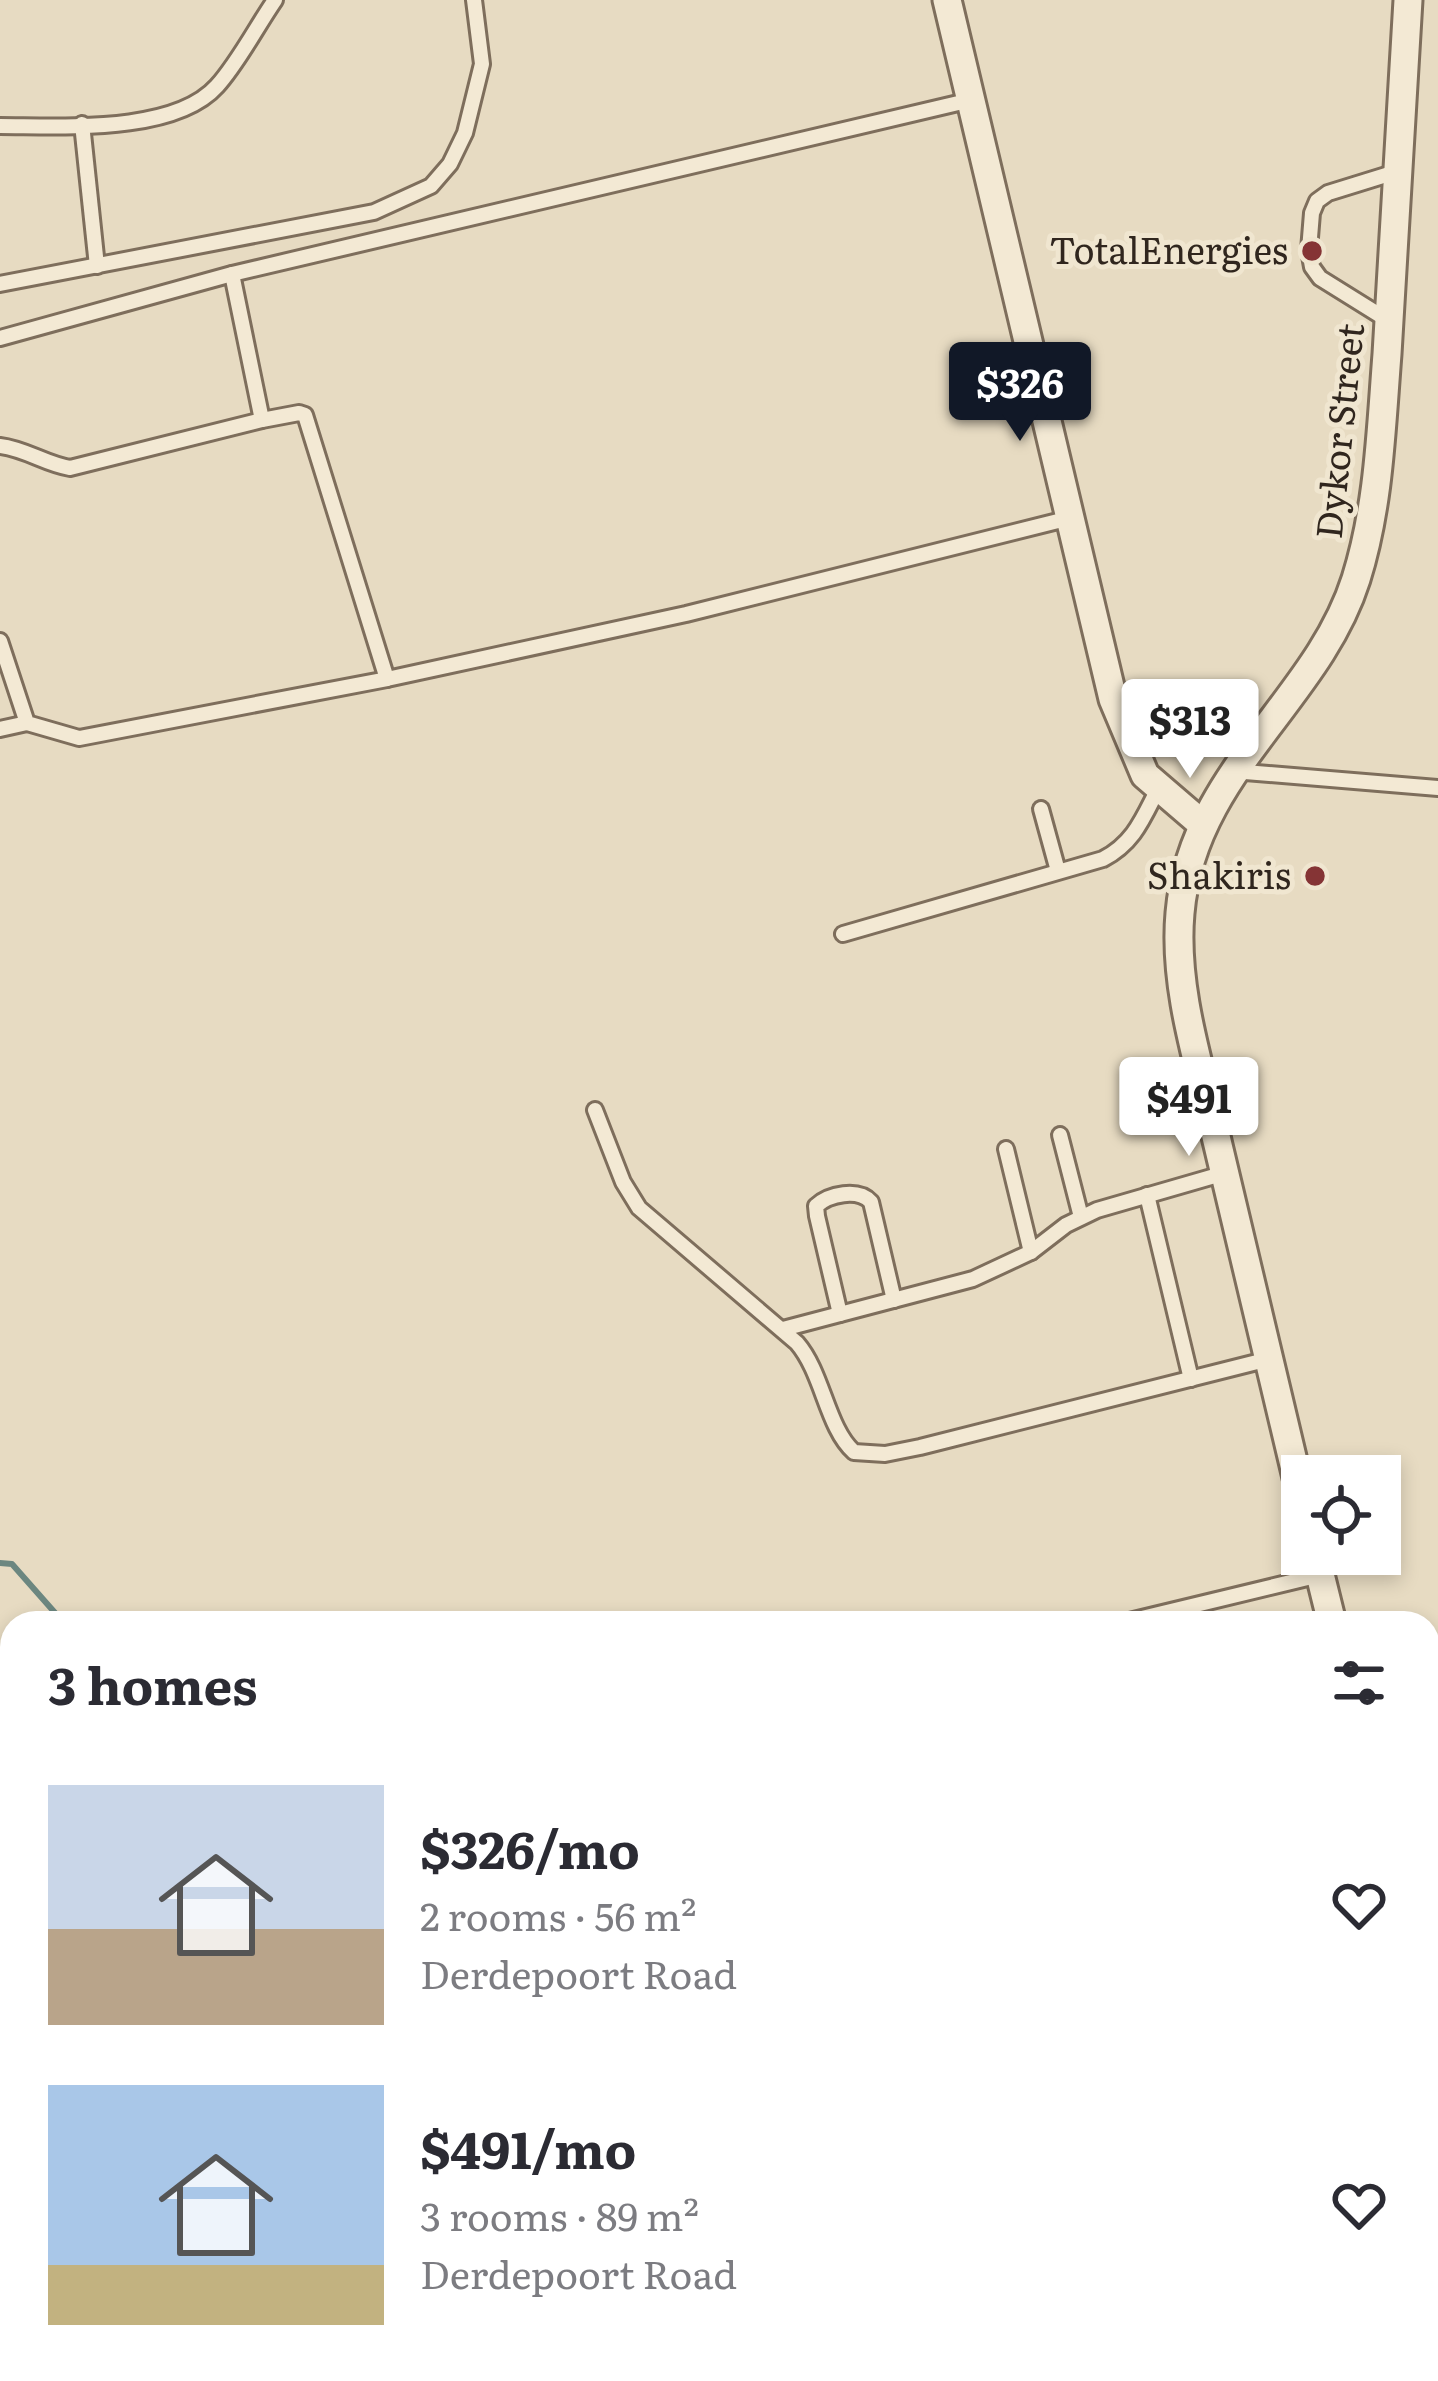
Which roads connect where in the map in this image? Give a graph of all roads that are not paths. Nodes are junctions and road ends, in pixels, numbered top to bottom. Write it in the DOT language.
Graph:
graph roads {
  1 [pos="275,0"];
  2 [pos="474,0"];
  3 [pos="947,0"];
  4 [pos="1408,0"];
  5 [pos="971,100"];
  6 [pos="82,124"];
  7 [pos="0,126"];
  8 [pos="1399,171"];
  9 [pos="98,266"];
  10 [pos="232,274"];
  11 [pos="0,284"];
  12 [pos="1389,322"];
  13 [pos="0,338"];
  14 [pos="262,420"];
  15 [pos="0,446"];
  16 [pos="1070,518"];
  17 [pos="0,641"];
  18 [pos="387,679"];
  19 [pos="27,723"];
  20 [pos="0,729"];
  21 [pos="1233,771"];
  22 [pos="1158,788"];
  23 [pos="1438,788"];
  24 [pos="1041,809"];
  25 [pos="1202,824"];
  26 [pos="1058,871"];
  27 [pos="842,934"];
  28 [pos="595,1111"];
  29 [pos="1060,1136"];
  30 [pos="1006,1149"];
  31 [pos="1225,1173"];
  32 [pos="1147,1196"];
  33 [pos="1081,1217"];
  34 [pos="1031,1252"];
  35 [pos="894,1300"];
  36 [pos="840,1314"];
  37 [pos="783,1329"];
  38 [pos="1269,1359"];
  39 [pos="1191,1379"];
  40 [pos="1292,1455"];
  41 [pos="1281,1575"];
  42 [pos="1321,1575"];
  43 [pos="1160,1611"];
  44 [pos="1329,1611"];
  1 -- 6 [label="lane"];
  2 -- 9 [label="lane"];
  3 -- 5 [label="street"];
  4 -- 8 [label="street, Dykor Street"];
  5 -- 10 [label="lane"];
  5 -- 16 [label="street"];
  6 -- 7 [label="lane"];
  6 -- 9 [label="lane"];
  8 -- 12 [label="street, Dykor Street"];
  8 -- 12 [label="lane"];
  9 -- 11 [label="lane"];
  10 -- 13 [label="lane"];
  10 -- 14 [label="lane"];
  12 -- 21 [label="street, Dykor Street"];
  14 -- 15 [label="lane"];
  14 -- 18 [label="lane"];
  16 -- 18 [label="lane"];
  16 -- 22 [label="street"];
  17 -- 19 [label="lane"];
  18 -- 19 [label="lane"];
  19 -- 20 [label="lane"];
  21 -- 23 [label="lane"];
  21 -- 25 [label="street, Dykor Street"];
  22 -- 25 [label="street"];
  22 -- 26 [label="lane"];
  24 -- 26 [label="lane"];
  25 -- 31 [label="street, Dykor Street"];
  26 -- 27 [label="lane"];
  28 -- 37 [label="lane"];
  29 -- 33 [label="lane"];
  30 -- 34 [label="lane"];
  31 -- 32 [label="lane"];
  31 -- 38 [label="street, Dykor Street"];
  32 -- 33 [label="lane"];
  32 -- 39 [label="lane"];
  33 -- 34 [label="lane"];
  34 -- 35 [label="lane"];
  35 -- 36 [label="lane"];
  35 -- 36 [label="lane"];
  36 -- 37 [label="lane"];
  37 -- 39 [label="lane"];
  38 -- 39 [label="lane"];
  38 -- 40 [label="street, Dykor Street"];
  41 -- 43 [label="lane"];
  42 -- 44 [label="street"];
}
